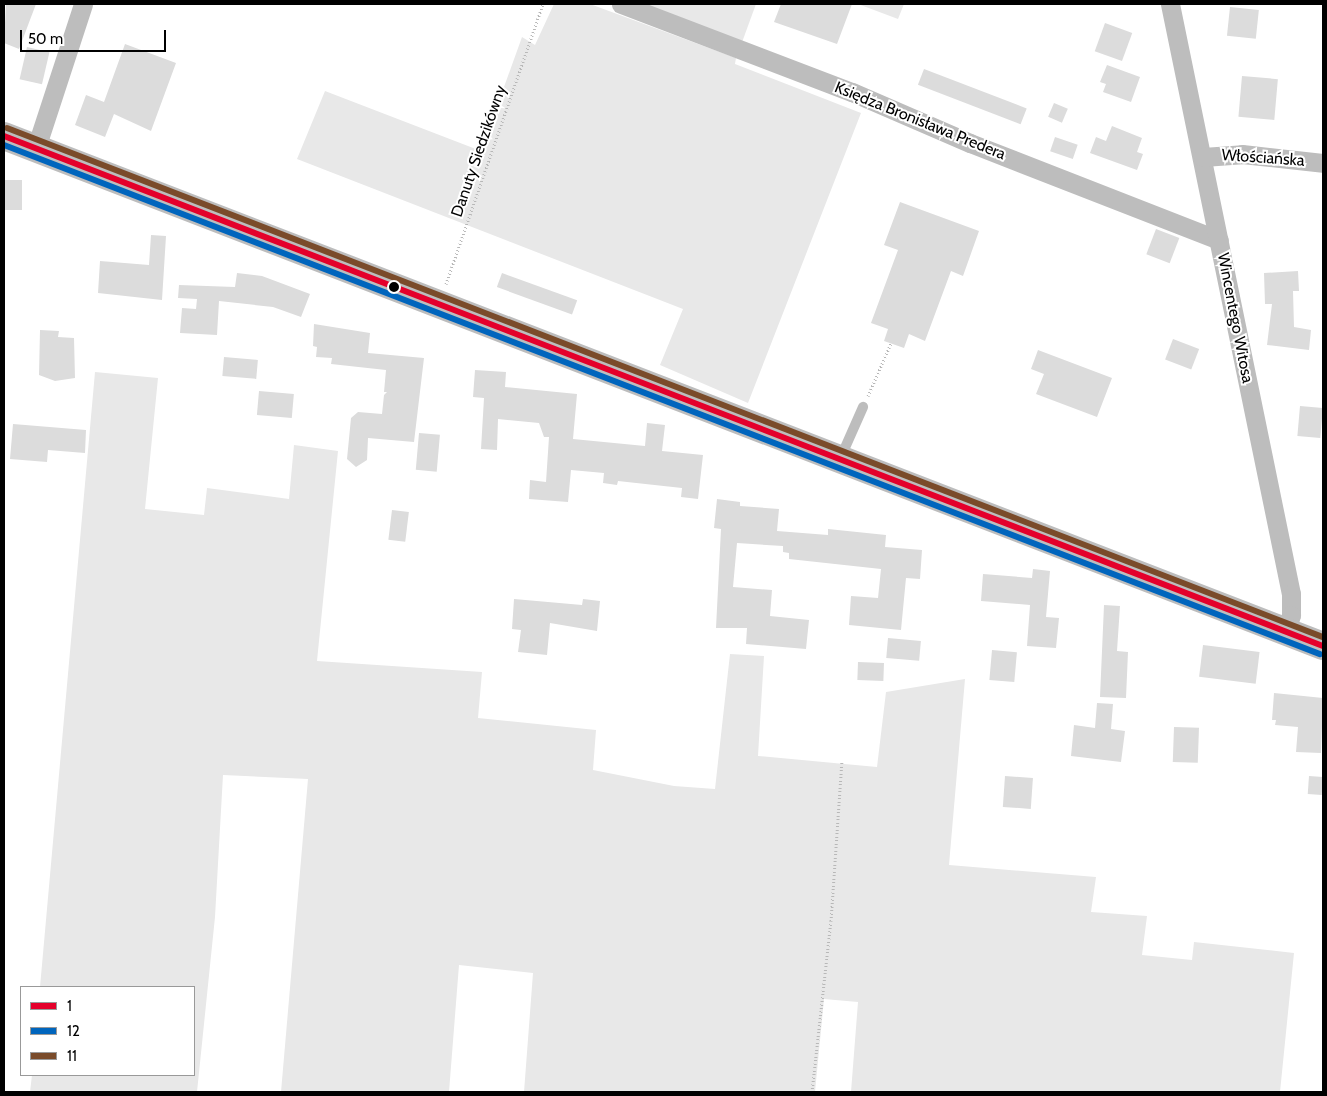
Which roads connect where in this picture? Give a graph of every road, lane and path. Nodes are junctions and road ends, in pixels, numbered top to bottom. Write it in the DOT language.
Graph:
graph roads {
  1 [pos="83,4"];
  2 [pos="543,4"];
  3 [pos="621,4"];
  4 [pos="1170,4"];
  5 [pos="4,136"];
  6 [pos="36,148"];
  7 [pos="1203,156"];
  8 [pos="1323,163"];
  9 [pos="1219,240"];
  10 [pos="438,306"];
  11 [pos="891,344"];
  12 [pos="863,406"];
  13 [pos="840,460"];
  14 [pos="1286,631"];
  15 [pos="1323,646"];
  16 [pos="842,761"];
  17 [pos="812,1092"];
  1 -- 6 [label="street"];
  2 -- 10 [label="path, Danuty Siedzikówny"];
  3 -- 9 [label="street, Księdza Bronisława Predera"];
  4 -- 7 [label="street, Wincentego Witosa"];
  5 -- 6 [label="main road"];
  6 -- 10 [label="main road"];
  7 -- 8 [label="street, Włościańska"];
  7 -- 9 [label="street, Wincentego Witosa"];
  9 -- 14 [label="street, Wincentego Witosa"];
  10 -- 13 [label="main road"];
  11 -- 12 [label="path"];
  12 -- 13 [label="lane"];
  13 -- 14 [label="main road"];
  14 -- 15 [label="main road"];
  16 -- 17 [label="path"];
}
